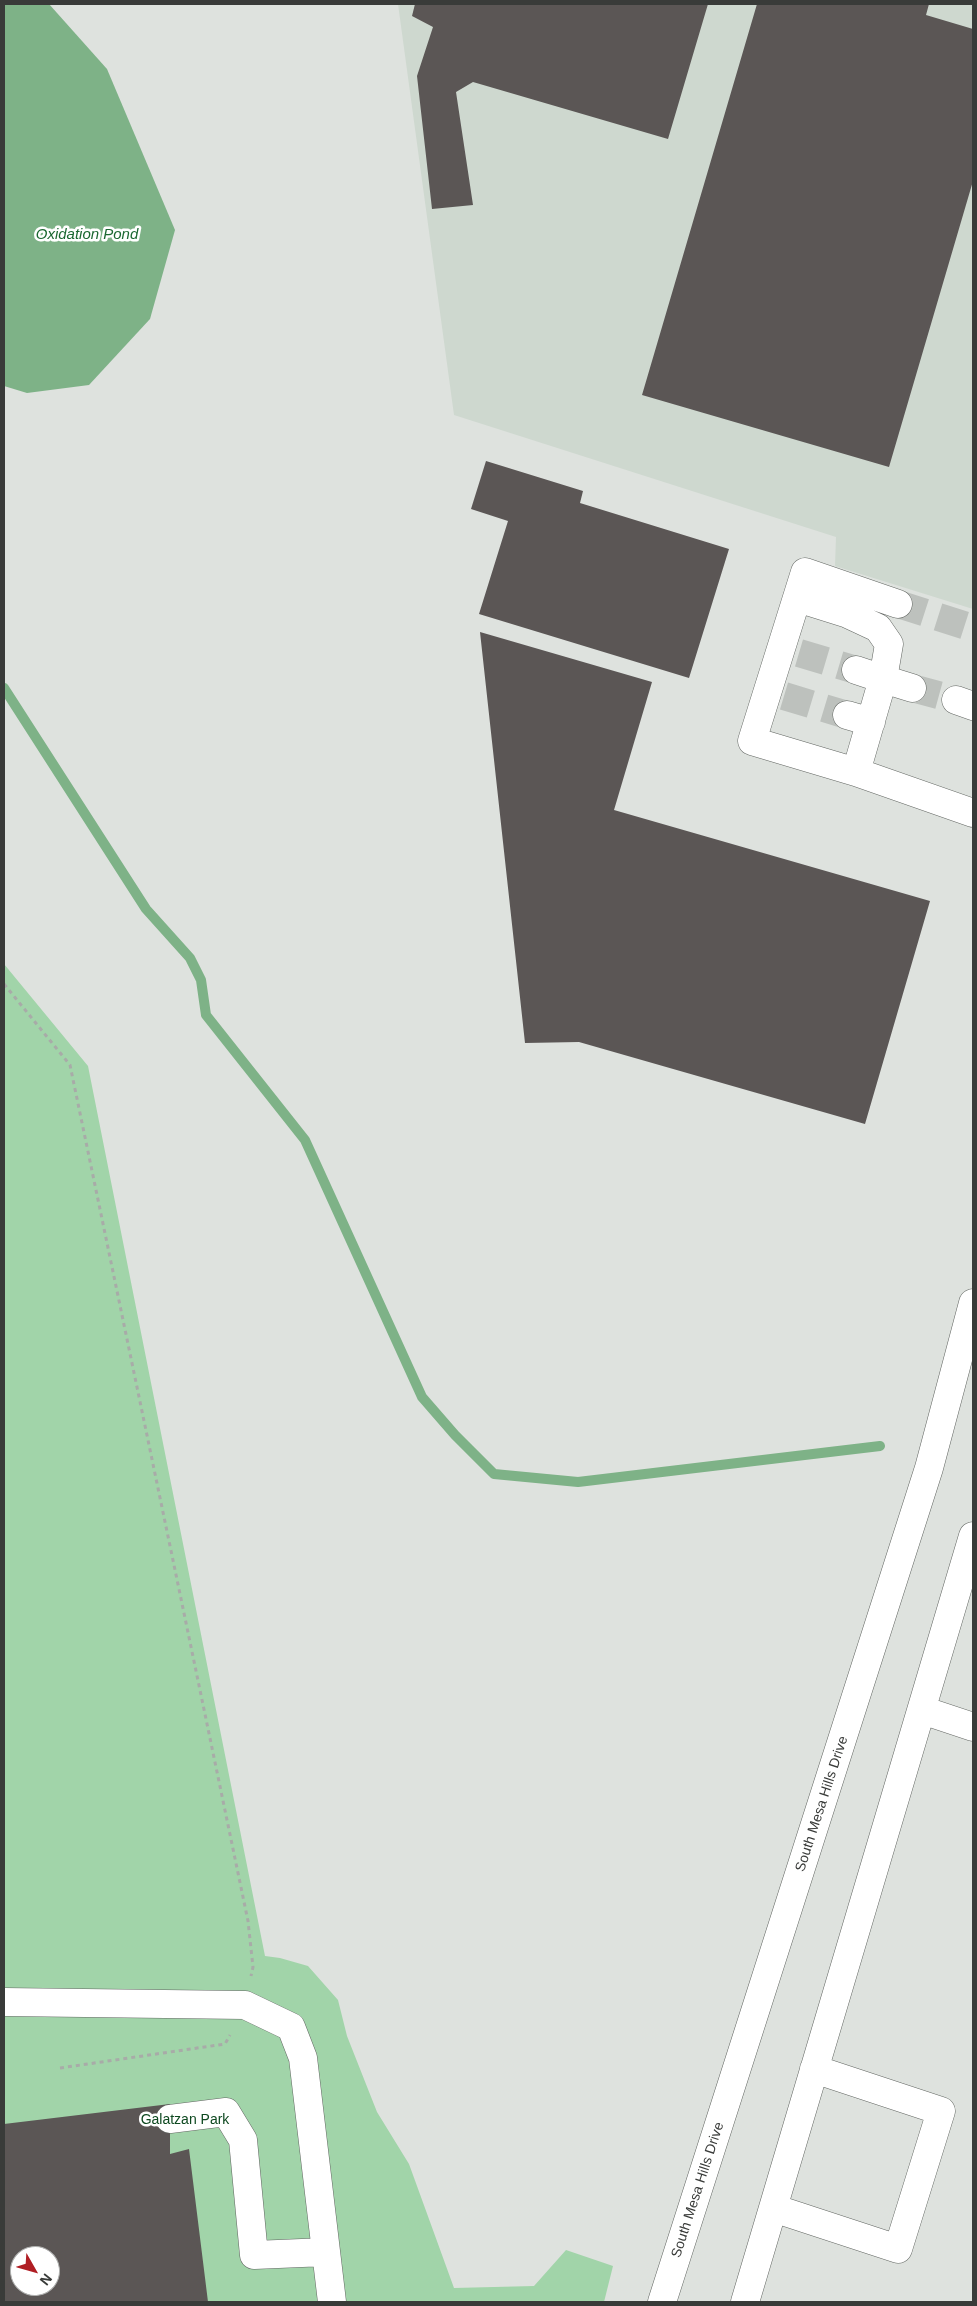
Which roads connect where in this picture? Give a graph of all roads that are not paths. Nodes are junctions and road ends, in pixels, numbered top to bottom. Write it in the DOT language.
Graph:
graph roads {
  1 [pos="797,598"];
  2 [pos="898,604"];
  3 [pos="856,670"];
  4 [pos="883,679"];
  5 [pos="912,688"];
  6 [pos="856,772"];
  7 [pos="973,812"];
  8 [pos="973,1303"];
  9 [pos="973,1536"];
  10 [pos="922,1710"];
  11 [pos="973,1727"];
  12 [pos="4,2002"];
  13 [pos="814,2069"];
  14 [pos="170,2118"];
  15 [pos="773,2208"];
  16 [pos="326,2252"];
  17 [pos="332,2302"];
  18 [pos="662,2302"];
  19 [pos="745,2302"];
  1 -- 2 [label="street"];
  1 -- 4 [label="street"];
  1 -- 6 [label="street"];
  3 -- 4 [label="street"];
  4 -- 5 [label="street"];
  4 -- 6 [label="street"];
  6 -- 7 [label="street"];
  8 -- 18 [label="street, South Mesa Hills Drive"];
  9 -- 10 [label="street"];
  10 -- 11 [label="street"];
  10 -- 13 [label="street"];
  12 -- 16 [label="street"];
  13 -- 15 [label="street"];
  13 -- 15 [label="street"];
  14 -- 16 [label="street"];
  15 -- 19 [label="street"];
  16 -- 17 [label="street"];
}
